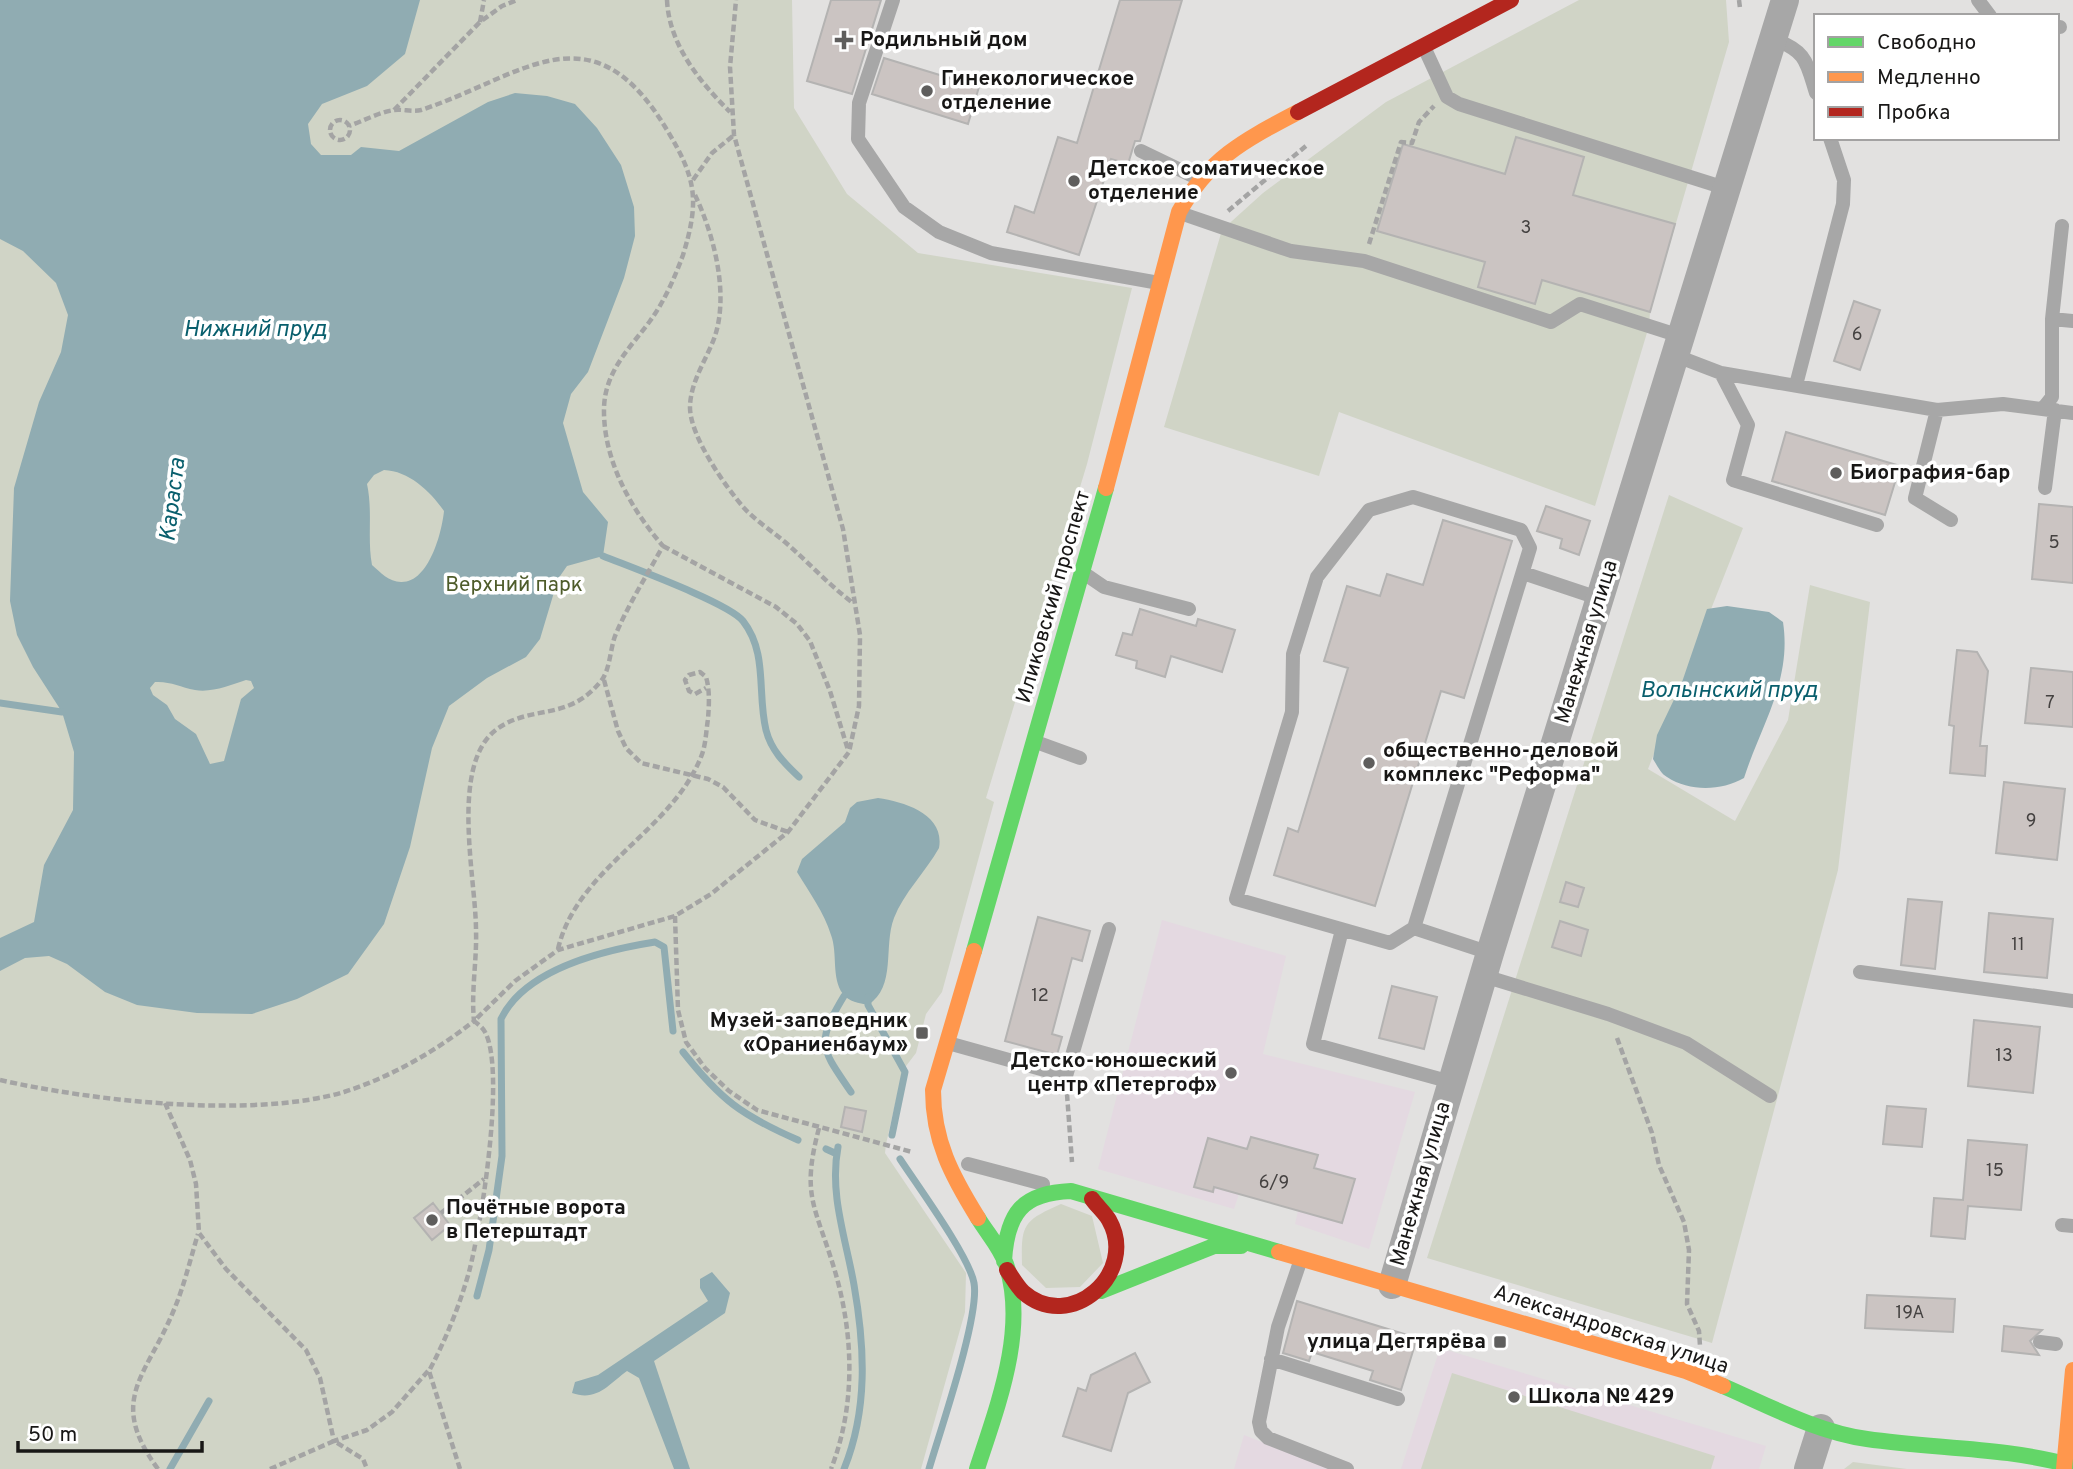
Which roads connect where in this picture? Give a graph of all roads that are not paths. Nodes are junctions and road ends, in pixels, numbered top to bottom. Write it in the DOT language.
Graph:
graph roads {
  1 [pos="893,0"];
  2 [pos="1511,0"];
  3 [pos="1785,0"];
  4 [pos="1774,39"];
  5 [pos="1423,45"];
  6 [pos="1814,87"];
  7 [pos="1831,140"];
  8 [pos="1141,151"];
  9 [pos="1197,179"];
  10 [pos="1725,188"];
  11 [pos="1179,212"];
  12 [pos="2062,226"];
  13 [pos="1161,283"];
  14 [pos="2052,319"];
  15 [pos="2073,321"];
  16 [pos="1677,345"];
  17 [pos="1721,373"];
  18 [pos="1796,385"];
  19 [pos="2049,408"];
  20 [pos="1937,410"];
  21 [pos="2073,413"];
  22 [pos="2045,488"];
  23 [pos="1951,520"];
  24 [pos="1877,525"];
  25 [pos="1523,573"];
  26 [pos="1084,574"];
  27 [pos="1601,599"];
  28 [pos="1189,609"];
  29 [pos="1034,741"];
  30 [pos="1080,758"];
  31 [pos="1414,928"];
  32 [pos="1109,929"];
  33 [pos="1342,930"];
  34 [pos="1487,965"];
  35 [pos="1860,972"];
  36 [pos="2073,1001"];
  37 [pos="947,1043"];
  38 [pos="1451,1082"];
  39 [pos="1770,1096"];
  40 [pos="968,1164"];
  41 [pos="1072,1191"];
  42 [pos="1092,1199"];
  43 [pos="1260,1246"];
  44 [pos="1302,1258"];
  45 [pos="1006,1266"];
  46 [pos="1392,1284"];
  47 [pos="1098,1293"];
  48 [pos="1047,1319"];
  49 [pos="1028,1335"];
  50 [pos="2040,1342"];
  51 [pos="2056,1344"];
  52 [pos="1271,1359"];
  53 [pos="1008,1367"];
  54 [pos="2073,1370"];
  55 [pos="1398,1399"];
  56 [pos="1821,1428"];
  57 [pos="2067,1466"];
  58 [pos="980,1467"];
  59 [pos="1347,1469"];
  60 [pos="1808,1469"];
  1 -- 13 [label="lane"];
  2 -- 5 [label="main road, Иликовский проспект"];
  3 -- 4 [label="street, Манежная улица"];
  4 -- 6 [label="lane"];
  4 -- 10 [label="street, Манежная улица"];
  5 -- 9 [label="main road, Иликовский проспект"];
  5 -- 10 [label="lane"];
  7 -- 18 [label="lane"];
  8 -- 9 [label="lane"];
  9 -- 11 [label="main road, Иликовский проспект"];
  10 -- 16 [label="street, Манежная улица"];
  11 -- 13 [label="main road, Иликовский проспект"];
  11 -- 16 [label="lane"];
  12 -- 14 [label="lane"];
  13 -- 26 [label="main road, Иликовский проспект"];
  14 -- 15 [label="lane"];
  14 -- 19 [label="lane"];
  16 -- 17 [label="lane"];
  16 -- 27 [label="street, Манежная улица"];
  17 -- 18 [label="lane"];
  17 -- 24 [label="lane"];
  18 -- 20 [label="lane"];
  19 -- 20 [label="lane"];
  19 -- 21 [label="lane"];
  19 -- 22 [label="lane"];
  20 -- 23 [label="lane"];
  25 -- 27 [label="lane"];
  25 -- 31 [label="lane"];
  25 -- 33 [label="lane"];
  26 -- 28 [label="lane"];
  26 -- 29 [label="main road, Иликовский проспект"];
  27 -- 34 [label="street, Манежная улица"];
  29 -- 30 [label="lane"];
  29 -- 37 [label="main road, Иликовский проспект"];
  31 -- 33 [label="lane"];
  31 -- 34 [label="lane"];
  32 -- 37 [label="lane"];
  33 -- 38 [label="lane"];
  34 -- 38 [label="street, Манежная улица"];
  34 -- 39 [label="lane"];
  35 -- 36 [label="lane"];
  37 -- 45 [label="main road, Иликовский проспект"];
  38 -- 46 [label="street, Манежная улица"];
  40 -- 41 [label="lane"];
  41 -- 42 [label="main road, Александровская улица"];
  41 -- 45 [label="main road"];
  42 -- 43 [label="main road, Александровская улица"];
  42 -- 47 [label="main road"];
  43 -- 44 [label="main road, Александровская улица"];
  43 -- 47 [label="main road, Александровская улица"];
  44 -- 46 [label="main road, Александровская улица"];
  44 -- 52 [label="lane"];
  45 -- 47 [label="main road"];
  45 -- 53 [label="main road, Иликовский проспект"];
  46 -- 56 [label="main road, Александровская улица"];
  47 -- 48 [label="main road"];
  49 -- 53 [label="main road, Иликовский проспект"];
  50 -- 51 [label="lane"];
  52 -- 55 [label="lane"];
  52 -- 59 [label="lane"];
  53 -- 58 [label="main road, Иликовский проспект"];
  54 -- 57 [label="main road"];
  56 -- 57 [label="main road, Александровская улица"];
  56 -- 60 [label="street"];
}
